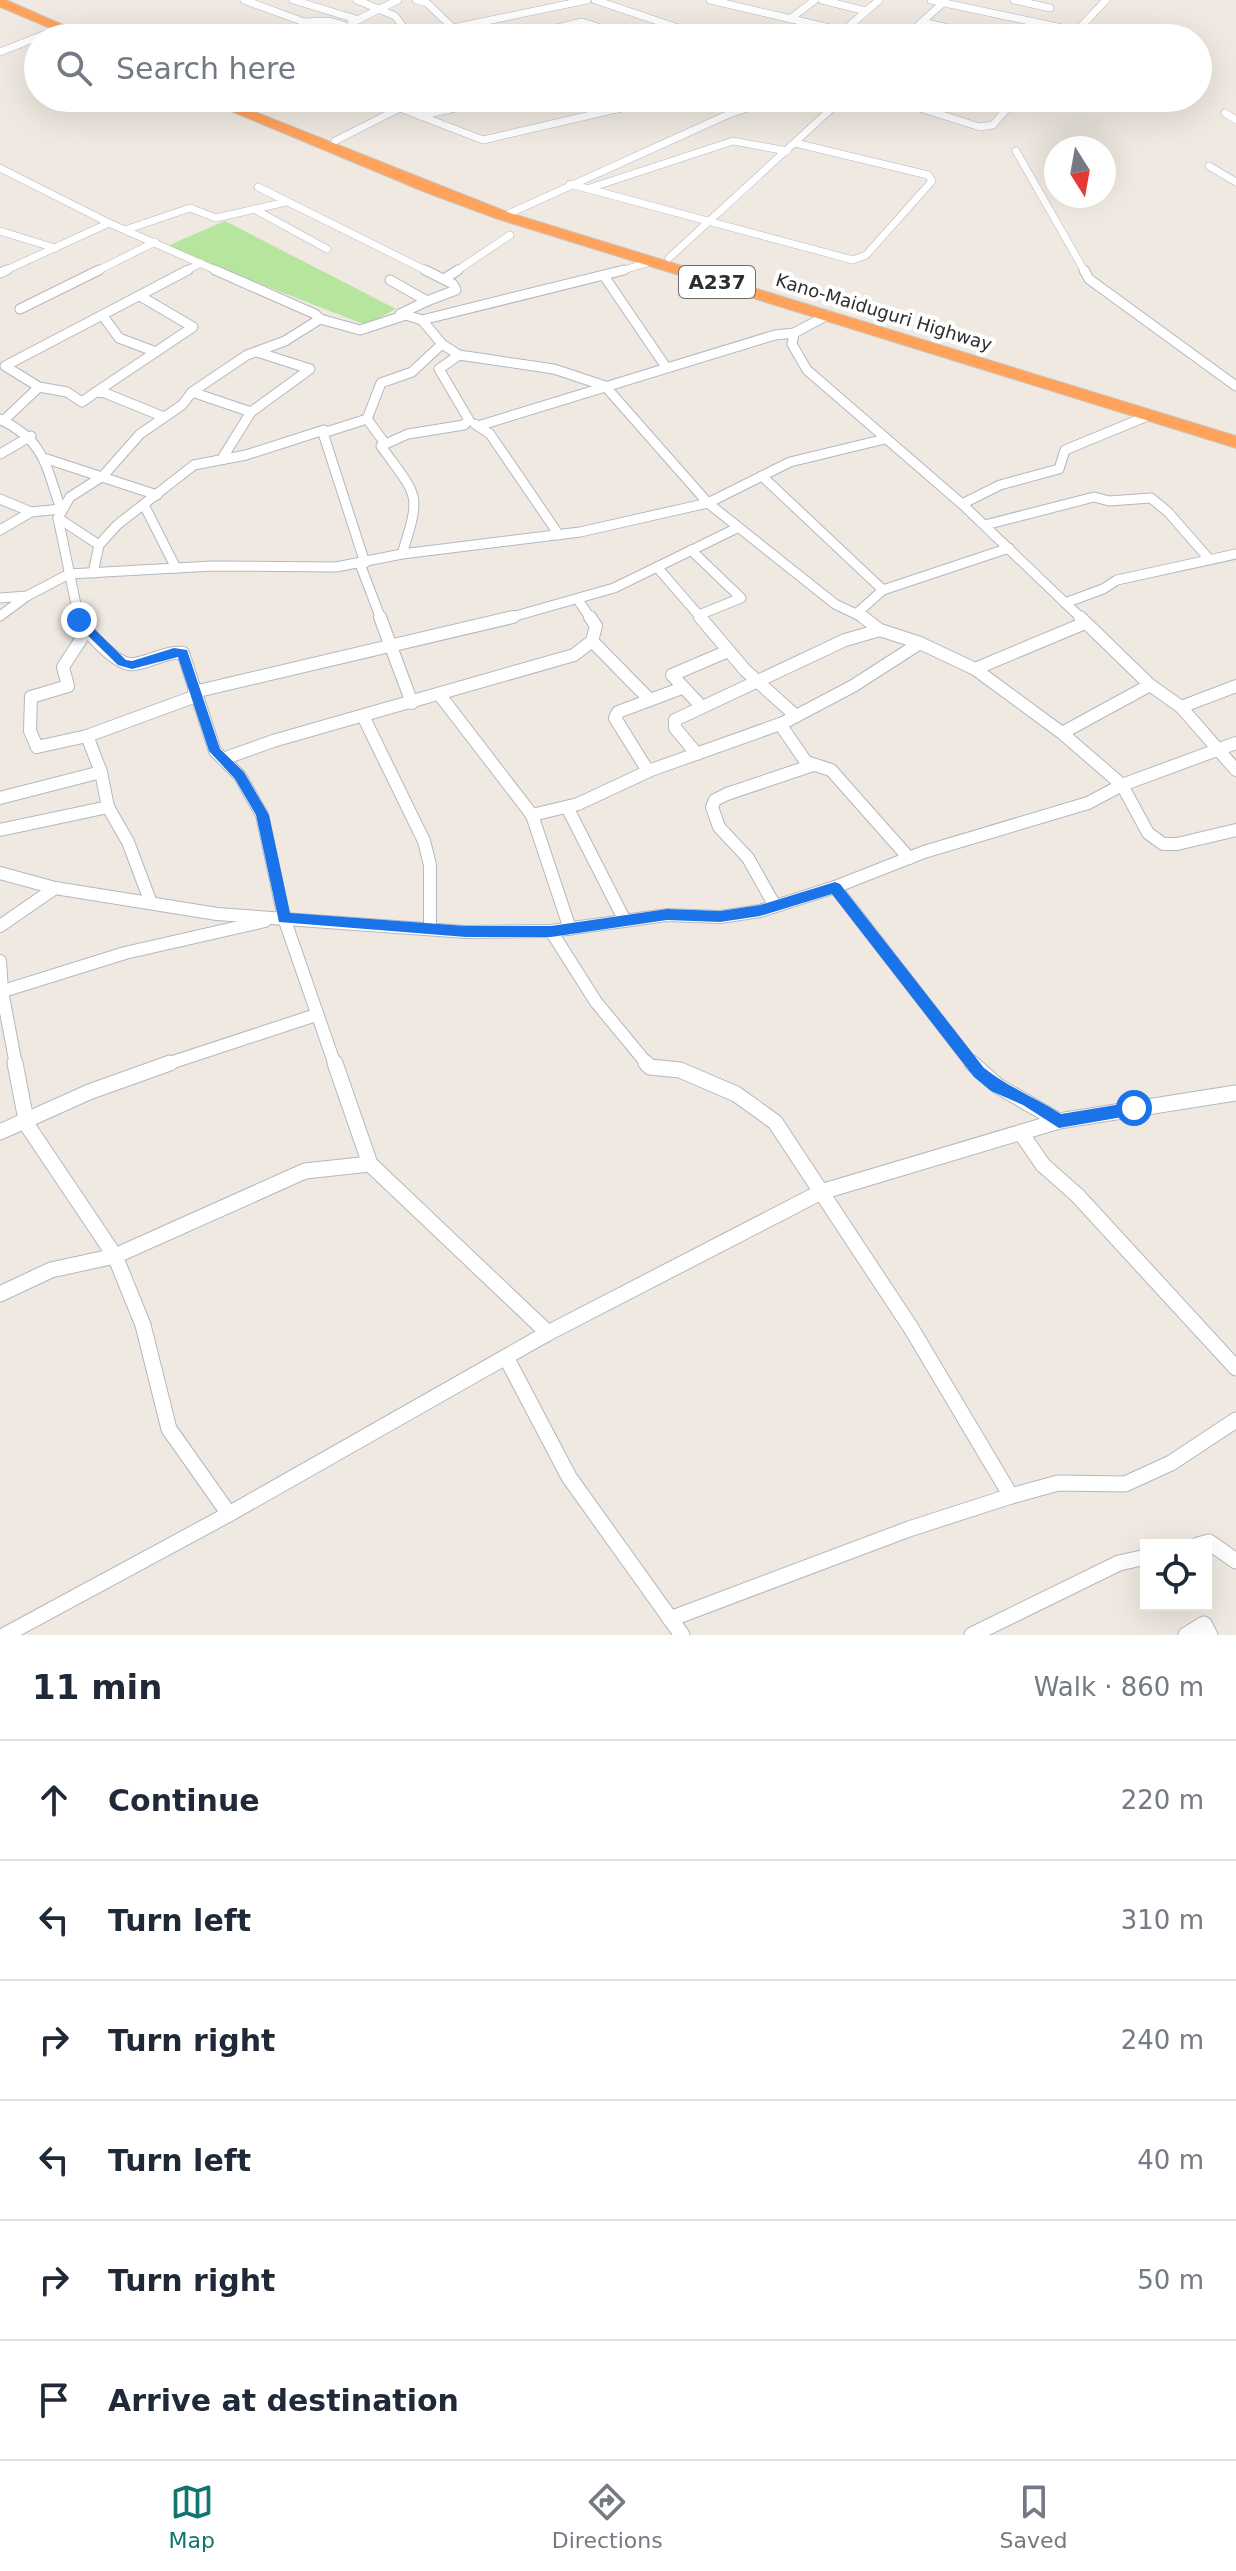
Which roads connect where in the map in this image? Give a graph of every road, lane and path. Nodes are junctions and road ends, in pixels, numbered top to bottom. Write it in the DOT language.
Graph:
graph roads {
  1 [pos="244,0"];
  2 [pos="275,0"];
  3 [pos="293,0"];
  4 [pos="357,0"];
  5 [pos="398,0"];
  6 [pos="416,0"];
  7 [pos="587,0"];
  8 [pos="595,0"];
  9 [pos="710,0"];
  10 [pos="815,0"];
  11 [pos="822,0"];
  12 [pos="879,0"];
  13 [pos="931,0"];
  14 [pos="1014,0"];
  15 [pos="1057,0"];
  16 [pos="1102,1"];
  17 [pos="0,2"];
  18 [pos="943,3"];
  19 [pos="259,5"];
  20 [pos="1050,8"];
  21 [pos="382,9"];
  22 [pos="866,11"];
  23 [pos="0,14"];
  24 [pos="790,19"];
  25 [pos="359,20"];
  26 [pos="922,22"];
  27 [pos="1036,22"];
  28 [pos="29,24"];
  29 [pos="40,24"];
  30 [pos="340,24"];
  31 [pos="346,24"];
  32 [pos="400,24"];
  33 [pos="449,24"];
  34 [pos="472,24"];
  35 [pos="666,24"];
  36 [pos="810,24"];
  37 [pos="852,24"];
  38 [pos="920,24"];
  39 [pos="931,24"];
  40 [pos="1045,24"];
  41 [pos="1082,24"];
  42 [pos="24,44"];
  43 [pos="0,52"];
  44 [pos="241,112"];
  45 [pos="264,112"];
  46 [pos="392,112"];
  47 [pos="410,112"];
  48 [pos="436,112"];
  49 [pos="604,112"];
  50 [pos="735,112"];
  51 [pos="828,112"];
  52 [pos="932,112"];
  53 [pos="1004,112"];
  54 [pos="1225,113"];
  55 [pos="420,116"];
  56 [pos="1236,120"];
  57 [pos="335,141"];
  58 [pos="795,143"];
  59 [pos="787,151"];
  60 [pos="1016,151"];
  61 [pos="1209,166"];
  62 [pos="0,168"];
  63 [pos="1236,182"];
  64 [pos="570,184"];
  65 [pos="258,187"];
  66 [pos="587,189"];
  67 [pos="286,202"];
  68 [pos="254,209"];
  69 [pos="509,213"];
  70 [pos="709,222"];
  71 [pos="109,223"];
  72 [pos="0,230"];
  73 [pos="125,230"];
  74 [pos="510,235"];
  75 [pos="155,242"];
  76 [pos="55,248"];
  77 [pos="327,249"];
  78 [pos="669,258"];
  79 [pos="650,262"];
  80 [pos="201,263"];
  81 [pos="0,273"];
  82 [pos="604,276"];
  83 [pos="444,279"];
  84 [pos="390,280"];
  85 [pos="140,296"];
  86 [pos="427,301"];
  87 [pos="20,309"];
  88 [pos="828,315"];
  89 [pos="103,316"];
  90 [pos="320,319"];
  91 [pos="390,319"];
  92 [pos="422,320"];
  93 [pos="794,333"];
  94 [pos="442,344"];
  95 [pos="156,352"];
  96 [pos="257,352"];
  97 [pos="459,355"];
  98 [pos="3,365"];
  99 [pos="666,367"];
  100 [pos="605,386"];
  101 [pos="1236,386"];
  102 [pos="39,387"];
  103 [pos="96,392"];
  104 [pos="192,392"];
  105 [pos="251,412"];
  106 [pos="1150,415"];
  107 [pos="164,417"];
  108 [pos="367,419"];
  109 [pos="1,420"];
  110 [pos="474,423"];
  111 [pos="324,430"];
  112 [pos="1236,431"];
  113 [pos="31,436"];
  114 [pos="885,439"];
  115 [pos="384,442"];
  116 [pos="1236,442"];
  117 [pos="3,452"];
  118 [pos="223,457"];
  119 [pos="47,459"];
  120 [pos="0,462"];
  121 [pos="103,476"];
  122 [pos="762,476"];
  123 [pos="157,495"];
  124 [pos="0,499"];
  125 [pos="708,503"];
  126 [pos="962,504"];
  127 [pos="144,505"];
  128 [pos="31,512"];
  129 [pos="59,514"];
  130 [pos="985,525"];
  131 [pos="737,528"];
  132 [pos="0,530"];
  133 [pos="559,535"];
  134 [pos="99,545"];
  135 [pos="1009,548"];
  136 [pos="691,550"];
  137 [pos="402,554"];
  138 [pos="1236,554"];
  139 [pos="1209,559"];
  140 [pos="363,563"];
  141 [pos="657,567"];
  142 [pos="176,568"];
  143 [pos="93,573"];
  144 [pos="69,574"];
  145 [pos="883,590"];
  146 [pos="27,596"];
  147 [pos="0,598"];
  148 [pos="578,600"];
  149 [pos="1065,603"];
  150 [pos="857,613"];
  151 [pos="699,615"];
  152 [pos="0,616"];
  153 [pos="1085,623"];
  154 [pos="87,630"];
  155 [pos="880,630"];
  156 [pos="592,641"];
  157 [pos="920,643"];
  158 [pos="390,647"];
  159 [pos="728,651"];
  160 [pos="975,669"];
  161 [pos="759,682"];
  162 [pos="1150,685"];
  163 [pos="1236,686"];
  164 [pos="682,688"];
  165 [pos="195,694"];
  166 [pos="439,694"];
  167 [pos="650,700"];
  168 [pos="412,703"];
  169 [pos="701,706"];
  170 [pos="1181,707"];
  171 [pos="363,716"];
  172 [pos="796,716"];
  173 [pos="780,724"];
  174 [pos="1062,733"];
  175 [pos="87,736"];
  176 [pos="1236,743"];
  177 [pos="1218,749"];
  178 [pos="697,754"];
  179 [pos="223,759"];
  180 [pos="813,765"];
  181 [pos="1236,770"];
  182 [pos="648,771"];
  183 [pos="101,772"];
  184 [pos="1122,785"];
  185 [pos="0,798"];
  186 [pos="108,807"];
  187 [pos="568,809"];
  188 [pos="532,815"];
  189 [pos="0,830"];
  190 [pos="1236,830"];
  191 [pos="909,858"];
  192 [pos="0,873"];
  193 [pos="835,887"];
  194 [pos="55,888"];
  195 [pos="151,903"];
  196 [pos="775,906"];
  197 [pos="284,918"];
  198 [pos="625,921"];
  199 [pos="0,926"];
  200 [pos="430,929"];
  201 [pos="570,929"];
  202 [pos="551,931"];
  203 [pos="0,961"];
  204 [pos="1,992"];
  205 [pos="316,1015"];
  206 [pos="1236,1093"];
  207 [pos="1059,1121"];
  208 [pos="27,1125"];
  209 [pos="0,1132"];
  210 [pos="1021,1133"];
  211 [pos="370,1164"];
  212 [pos="821,1192"];
  213 [pos="115,1256"];
  214 [pos="0,1294"];
  215 [pos="548,1333"];
  216 [pos="507,1359"];
  217 [pos="1236,1368"];
  218 [pos="1236,1420"];
  219 [pos="1011,1496"];
  220 [pos="229,1514"];
  221 [pos="1212,1544"];
  222 [pos="1140,1558"];
  223 [pos="1236,1561"];
  224 [pos="670,1619"];
  225 [pos="5,1635"];
  226 [pos="682,1635"];
  227 [pos="974,1635"];
  228 [pos="1186,1635"];
  229 [pos="1210,1635"];
  1 -- 19 [label="street"];
  2 -- 19 [label="street"];
  3 -- 25 [label="street"];
  4 -- 21 [label="street"];
  5 -- 21 [label="street"];
  6 -- 33 [label="street"];
  7 -- 34 [label="street"];
  8 -- 35 [label="street"];
  9 -- 24 [label="street"];
  10 -- 24 [label="street"];
  11 -- 22 [label="street"];
  12 -- 22 [label="street"];
  13 -- 18 [label="street"];
  14 -- 20 [label="street"];
  15 -- 20 [label="street"];
  16 -- 41 [label="street"];
  17 -- 29 [label="highway"];
  18 -- 26 [label="street"];
  18 -- 27 [label="street"];
  19 -- 30 [label="street"];
  20 -- 27 [label="street"];
  21 -- 25 [label="street"];
  21 -- 32 [label="street"];
  22 -- 37 [label="street"];
  23 -- 28 [label="highway"];
  24 -- 36 [label="street"];
  25 -- 31 [label="street"];
  26 -- 38 [label="street"];
  26 -- 39 [label="street"];
  27 -- 40 [label="street"];
  42 -- 43 [label="street"];
  44 -- 69 [label="highway, Kano-Maiduguri Highway / A237"];
  45 -- 57 [label="highway, Kano-Maiduguri Highway / A237"];
  46 -- 57 [label="street"];
  47 -- 55 [label="street"];
  48 -- 55 [label="street"];
  49 -- 55 [label="street"];
  50 -- 64 [label="street"];
  51 -- 58 [label="street"];
  52 -- 53 [label="street"];
  54 -- 56 [label="street"];
  57 -- 69 [label="highway, Kano-Maiduguri Highway / A237"];
  58 -- 59 [label="street"];
  58 -- 70 [label="street"];
  59 -- 66 [label="street"];
  59 -- 70 [label="street"];
  60 -- 101 [label="street"];
  61 -- 63 [label="street"];
  62 -- 71 [label="street"];
  64 -- 66 [label="street"];
  64 -- 69 [label="street"];
  65 -- 67 [label="street"];
  66 -- 70 [label="street"];
  67 -- 68 [label="street"];
  67 -- 83 [label="street"];
  68 -- 73 [label="street"];
  68 -- 77 [label="street"];
  69 -- 78 [label="highway, Kano-Maiduguri Highway / A237"];
  69 -- 79 [label="highway, Kano-Maiduguri Highway / A237"];
  70 -- 78 [label="street"];
  71 -- 73 [label="street"];
  71 -- 76 [label="street"];
  72 -- 76 [label="street"];
  73 -- 75 [label="street"];
  74 -- 83 [label="street"];
  75 -- 80 [label="street"];
  75 -- 87 [label="street"];
  76 -- 81 [label="street"];
  78 -- 112 [label="highway, Kano-Maiduguri Highway / A237"];
  79 -- 82 [label="street"];
  79 -- 88 [label="highway, Kano-Maiduguri Highway / A237"];
  80 -- 85 [label="street"];
  80 -- 90 [label="street"];
  82 -- 92 [label="street"];
  82 -- 99 [label="street"];
  83 -- 86 [label="street"];
  84 -- 86 [label="street"];
  85 -- 89 [label="street"];
  85 -- 95 [label="street"];
  86 -- 91 [label="street"];
  88 -- 93 [label="street"];
  88 -- 106 [label="highway, Kano-Maiduguri Highway / A237"];
  89 -- 95 [label="street"];
  89 -- 98 [label="street"];
  90 -- 91 [label="street"];
  90 -- 96 [label="street"];
  91 -- 92 [label="street"];
  92 -- 94 [label="street"];
  93 -- 99 [label="street"];
  93 -- 114 [label="street"];
  94 -- 97 [label="street"];
  94 -- 108 [label="street"];
  95 -- 103 [label="street"];
  96 -- 104 [label="street"];
  96 -- 105 [label="street"];
  97 -- 100 [label="street"];
  97 -- 110 [label="street"];
  98 -- 102 [label="street"];
  99 -- 100 [label="street"];
  100 -- 110 [label="street"];
  100 -- 125 [label="street"];
  102 -- 103 [label="street"];
  102 -- 109 [label="street"];
  103 -- 107 [label="street"];
  104 -- 105 [label="street"];
  104 -- 107 [label="street"];
  105 -- 118 [label="street"];
  106 -- 116 [label="highway, Kano-Maiduguri Highway / A237"];
  106 -- 126 [label="street"];
  107 -- 121 [label="street"];
  108 -- 111 [label="street"];
  108 -- 115 [label="street"];
  109 -- 113 [label="street"];
  110 -- 115 [label="street"];
  110 -- 133 [label="street"];
  111 -- 118 [label="street"];
  111 -- 140 [label="street"];
  113 -- 117 [label="street"];
  113 -- 119 [label="street"];
  114 -- 122 [label="street"];
  114 -- 126 [label="street"];
  115 -- 137 [label="street"];
  117 -- 120 [label="street"];
  118 -- 123 [label="street"];
  119 -- 121 [label="street"];
  119 -- 129 [label="street"];
  121 -- 123 [label="street"];
  121 -- 129 [label="street"];
  122 -- 125 [label="street"];
  122 -- 145 [label="street"];
  123 -- 127 [label="street"];
  124 -- 128 [label="street"];
  125 -- 131 [label="street"];
  125 -- 133 [label="street"];
  126 -- 130 [label="street"];
  127 -- 134 [label="street"];
  127 -- 142 [label="street"];
  128 -- 129 [label="street"];
  128 -- 132 [label="street"];
  129 -- 134 [label="street"];
  129 -- 144 [label="street"];
  130 -- 135 [label="street"];
  130 -- 139 [label="street"];
  131 -- 136 [label="street"];
  131 -- 150 [label="street"];
  133 -- 137 [label="street"];
  134 -- 143 [label="street"];
  135 -- 145 [label="street"];
  135 -- 149 [label="street"];
  136 -- 141 [label="street"];
  136 -- 151 [label="street"];
  137 -- 140 [label="street"];
  138 -- 139 [label="street"];
  139 -- 149 [label="street"];
  140 -- 142 [label="street"];
  140 -- 158 [label="street"];
  141 -- 148 [label="street"];
  141 -- 151 [label="street"];
  142 -- 143 [label="street"];
  143 -- 144 [label="street"];
  144 -- 146 [label="street"];
  144 -- 154 [label="street"];
  145 -- 150 [label="street"];
  146 -- 147 [label="street"];
  146 -- 152 [label="street"];
  148 -- 156 [label="street"];
  148 -- 158 [label="street"];
  149 -- 153 [label="street"];
  150 -- 155 [label="street"];
  151 -- 159 [label="street"];
  153 -- 160 [label="street"];
  153 -- 162 [label="street"];
  154 -- 165 [label="street"];
  154 -- 175 [label="street"];
  155 -- 157 [label="street"];
  155 -- 161 [label="street"];
  156 -- 166 [label="street"];
  156 -- 167 [label="street"];
  157 -- 160 [label="street"];
  157 -- 172 [label="street"];
  158 -- 165 [label="street"];
  158 -- 168 [label="street"];
  159 -- 161 [label="street"];
  159 -- 164 [label="street"];
  160 -- 174 [label="street"];
  161 -- 169 [label="street"];
  161 -- 172 [label="street"];
  162 -- 170 [label="street"];
  162 -- 174 [label="street"];
  163 -- 170 [label="street"];
  164 -- 167 [label="street"];
  164 -- 169 [label="street"];
  165 -- 175 [label="street"];
  165 -- 179 [label="street"];
  166 -- 168 [label="street"];
  166 -- 188 [label="street"];
  167 -- 182 [label="street"];
  168 -- 171 [label="street"];
  169 -- 178 [label="street"];
  170 -- 177 [label="street"];
  171 -- 179 [label="street"];
  171 -- 200 [label="street"];
  172 -- 173 [label="street"];
  173 -- 178 [label="street"];
  173 -- 180 [label="street"];
  174 -- 184 [label="street"];
  175 -- 183 [label="street"];
  176 -- 177 [label="street"];
  177 -- 181 [label="street"];
  177 -- 184 [label="street"];
  178 -- 182 [label="street"];
  179 -- 197 [label="street"];
  180 -- 191 [label="street"];
  180 -- 196 [label="street"];
  182 -- 187 [label="street"];
  183 -- 185 [label="street"];
  183 -- 186 [label="street"];
  184 -- 190 [label="street"];
  184 -- 191 [label="street"];
  186 -- 189 [label="street"];
  186 -- 195 [label="street"];
  187 -- 188 [label="street"];
  187 -- 198 [label="street"];
  188 -- 201 [label="street"];
  191 -- 193 [label="street"];
  192 -- 194 [label="street"];
  193 -- 196 [label="street"];
  193 -- 207 [label="street"];
  194 -- 195 [label="street"];
  194 -- 199 [label="street"];
  195 -- 197 [label="street"];
  196 -- 198 [label="street"];
  197 -- 200 [label="street"];
  197 -- 204 [label="street"];
  197 -- 205 [label="street"];
  198 -- 201 [label="street"];
  200 -- 202 [label="street"];
  201 -- 202 [label="street"];
  202 -- 212 [label="street"];
  203 -- 204 [label="street"];
  204 -- 208 [label="street"];
  205 -- 208 [label="street"];
  205 -- 211 [label="street"];
  206 -- 207 [label="street"];
  207 -- 210 [label="street"];
  208 -- 209 [label="street"];
  208 -- 213 [label="street"];
  210 -- 212 [label="street"];
  210 -- 217 [label="street"];
  211 -- 213 [label="street"];
  211 -- 215 [label="street"];
  212 -- 215 [label="street"];
  212 -- 219 [label="street"];
  213 -- 214 [label="street"];
  213 -- 220 [label="street"];
  215 -- 216 [label="street"];
  216 -- 220 [label="street"];
  216 -- 224 [label="street"];
  218 -- 219 [label="street"];
  219 -- 224 [label="street"];
  220 -- 225 [label="street"];
  221 -- 223 [label="street"];
  222 -- 227 [label="street"];
  224 -- 226 [label="street"];
  228 -- 229 [label="street"];
}
